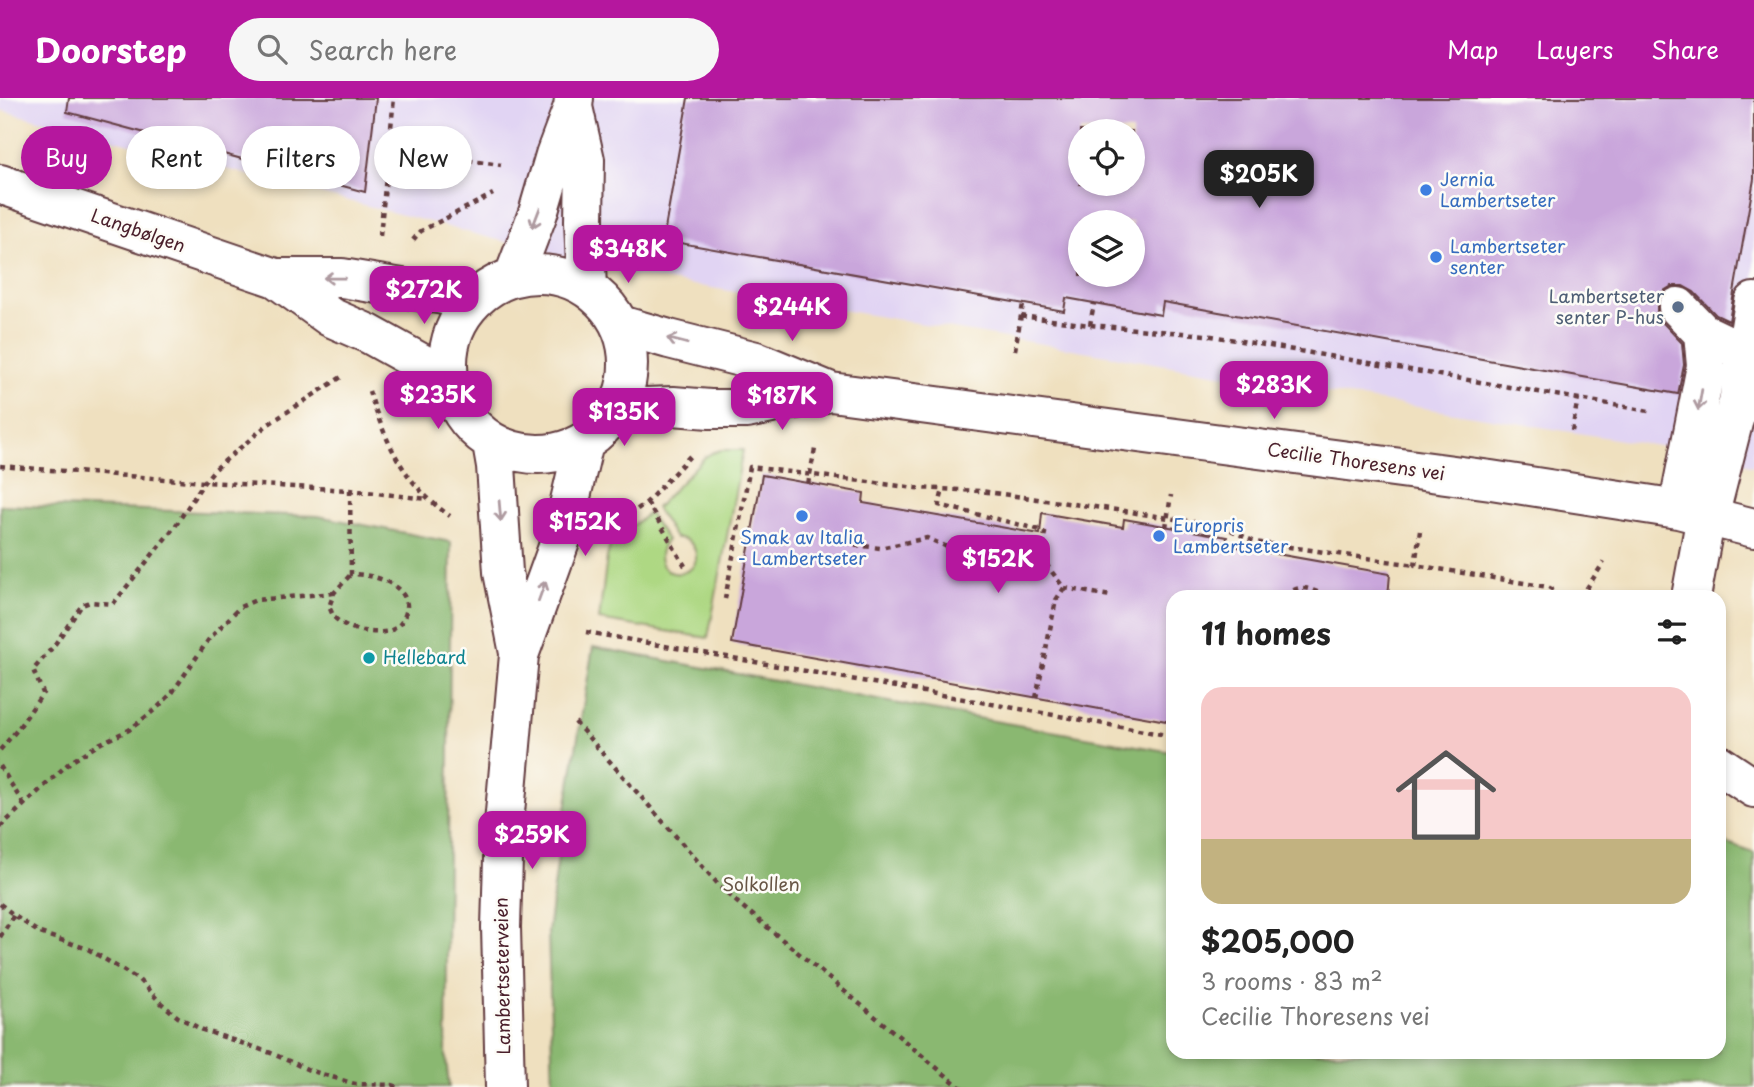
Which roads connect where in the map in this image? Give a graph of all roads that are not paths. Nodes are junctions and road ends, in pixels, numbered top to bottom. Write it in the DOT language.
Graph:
graph roads {
  1 [pos="573,103"];
  2 [pos="0,184"];
  3 [pos="514,276"];
  4 [pos="276,278"];
  5 [pos="587,288"];
  6 [pos="474,300"];
  7 [pos="1754,302"];
  8 [pos="620,325"];
  9 [pos="1750,354"];
  10 [pos="448,377"];
  11 [pos="831,391"];
  12 [pos="617,408"];
  13 [pos="584,442"];
  14 [pos="492,443"];
  15 [pos="1698,514"];
  16 [pos="1754,528"];
  17 [pos="1692,590"];
  18 [pos="519,655"];
  19 [pos="1726,769"];
  20 [pos="1754,788"];
  21 [pos="505,1087"];
  1 -- 3 [label="street, one-way"];
  1 -- 5 [label="street"];
  2 -- 4 [label="street, Langbølgen"];
  3 -- 5 [label="street"];
  3 -- 6 [label="street"];
  6 -- 4 [label="street, Langbølgen, one-way"];
  4 -- 10 [label="street, Langbølgen"];
  5 -- 8 [label="street"];
  6 -- 10 [label="street"];
  7 -- 9 [label="street"];
  11 -- 8 [label="street, Cecilie Thoresens vei, one-way"];
  8 -- 12 [label="street"];
  9 -- 15 [label="street"];
  9 -- 15 [label="street, one-way"];
  10 -- 14 [label="street"];
  11 -- 12 [label="street, Cecilie Thoresens vei"];
  11 -- 15 [label="street, Cecilie Thoresens vei"];
  12 -- 13 [label="street"];
  13 -- 14 [label="street"];
  18 -- 13 [label="street, Lambertseterveien, one-way"];
  14 -- 18 [label="street, Lambertseterveien, one-way"];
  15 -- 16 [label="street, Cecilie Thoresens vei"];
  15 -- 17 [label="street"];
  18 -- 21 [label="street, Lambertseterveien"];
  19 -- 20 [label="street"];
}
